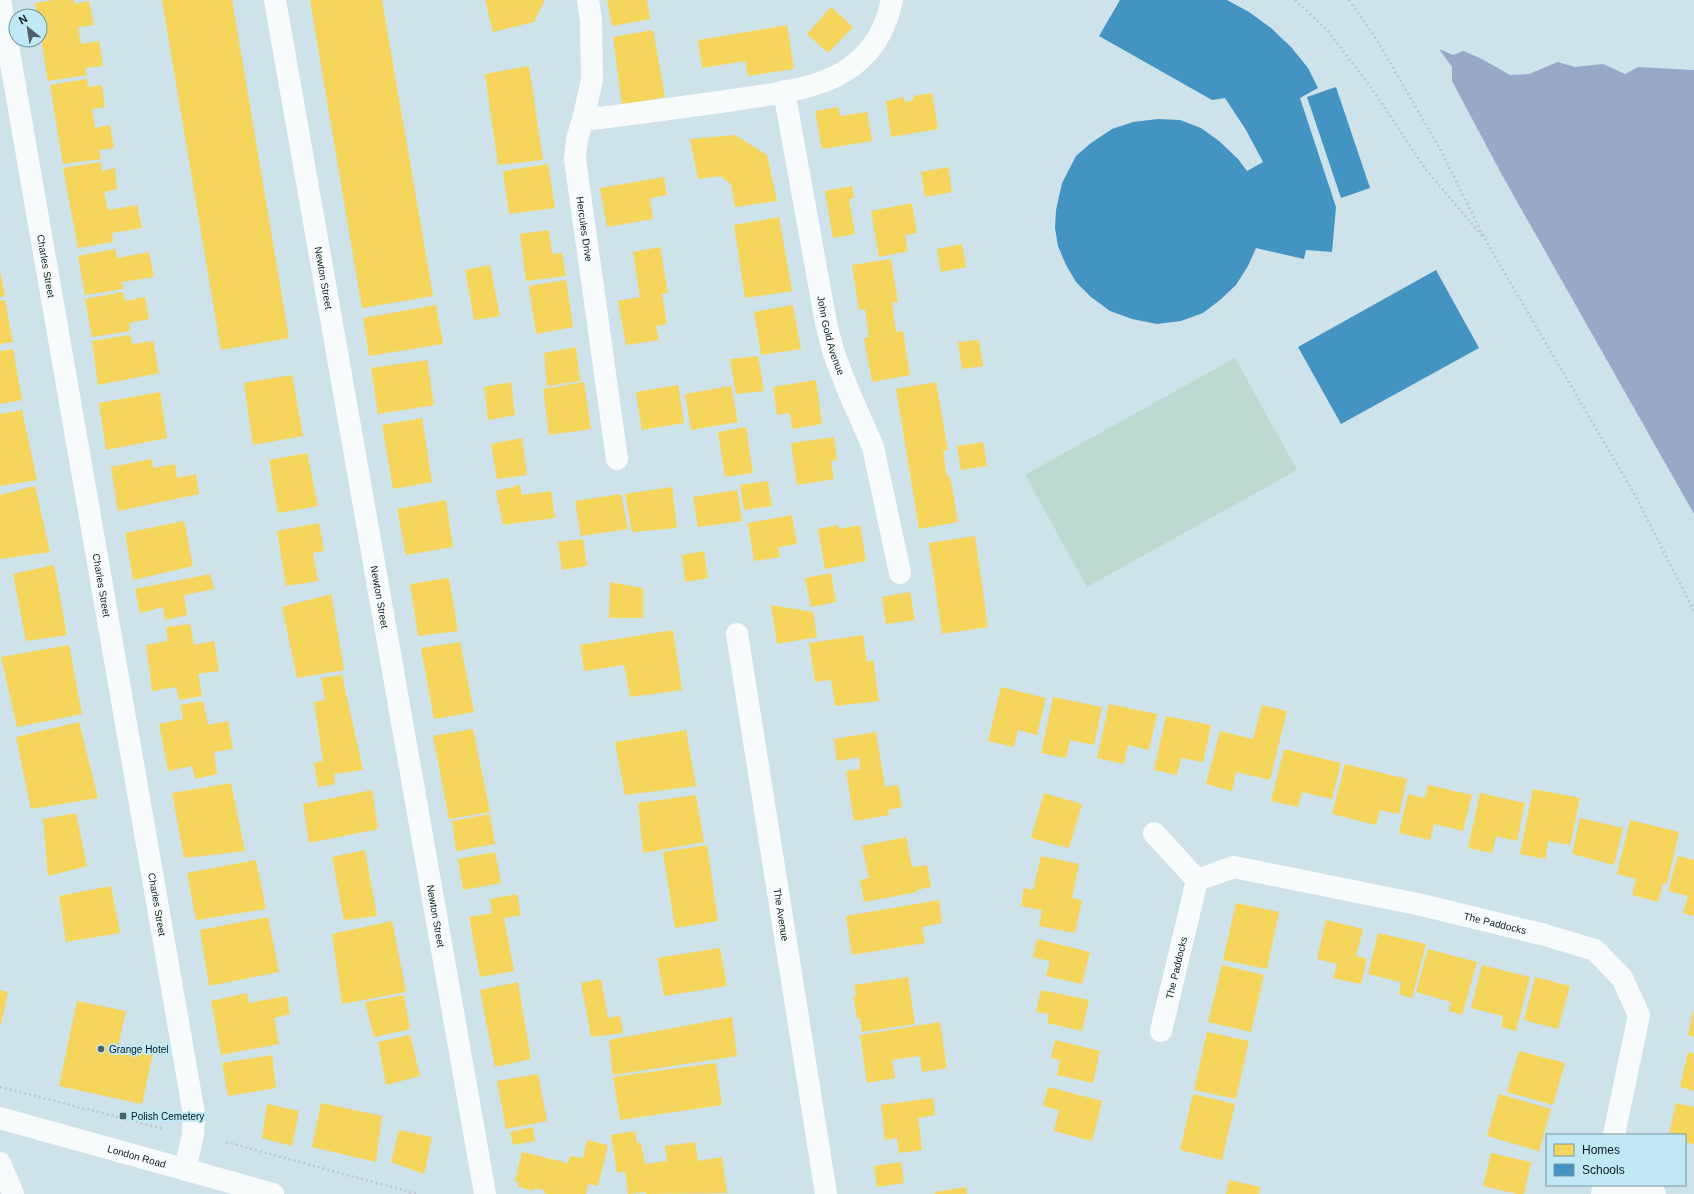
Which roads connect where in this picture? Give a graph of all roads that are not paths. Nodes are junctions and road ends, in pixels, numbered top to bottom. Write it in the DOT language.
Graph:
graph roads {
  1 [pos="0,0"];
  2 [pos="275,0"];
  3 [pos="588,0"];
  4 [pos="892,0"];
  5 [pos="784,91"];
  6 [pos="583,120"];
  7 [pos="617,459"];
  8 [pos="900,573"];
  9 [pos="737,634"];
  10 [pos="1154,833"];
  11 [pos="1197,880"];
  12 [pos="1161,1032"];
  13 [pos="0,1118"];
  14 [pos="1614,1134"];
  15 [pos="0,1163"];
  16 [pos="185,1169"];
  17 [pos="1622,1186"];
  18 [pos="13,1194"];
  19 [pos="273,1194"];
  20 [pos="485,1194"];
  21 [pos="826,1194"];
  22 [pos="1655,1194"];
  1 -- 16 [label="street, Charles Street"];
  2 -- 20 [label="street, Newton Street"];
  3 -- 6 [label="street, Hercules Drive"];
  4 -- 5 [label="street"];
  5 -- 6 [label="street"];
  5 -- 8 [label="street, John Gold Avenue"];
  6 -- 7 [label="street, Hercules Drive"];
  9 -- 21 [label="street, The Avenue"];
  10 -- 11 [label="street"];
  11 -- 12 [label="street, The Paddocks"];
  11 -- 14 [label="street, The Paddocks"];
  13 -- 16 [label="street, London Road"];
  15 -- 18 [label="street"];
  16 -- 19 [label="street, London Road"];
  17 -- 22 [label="street"];
}
